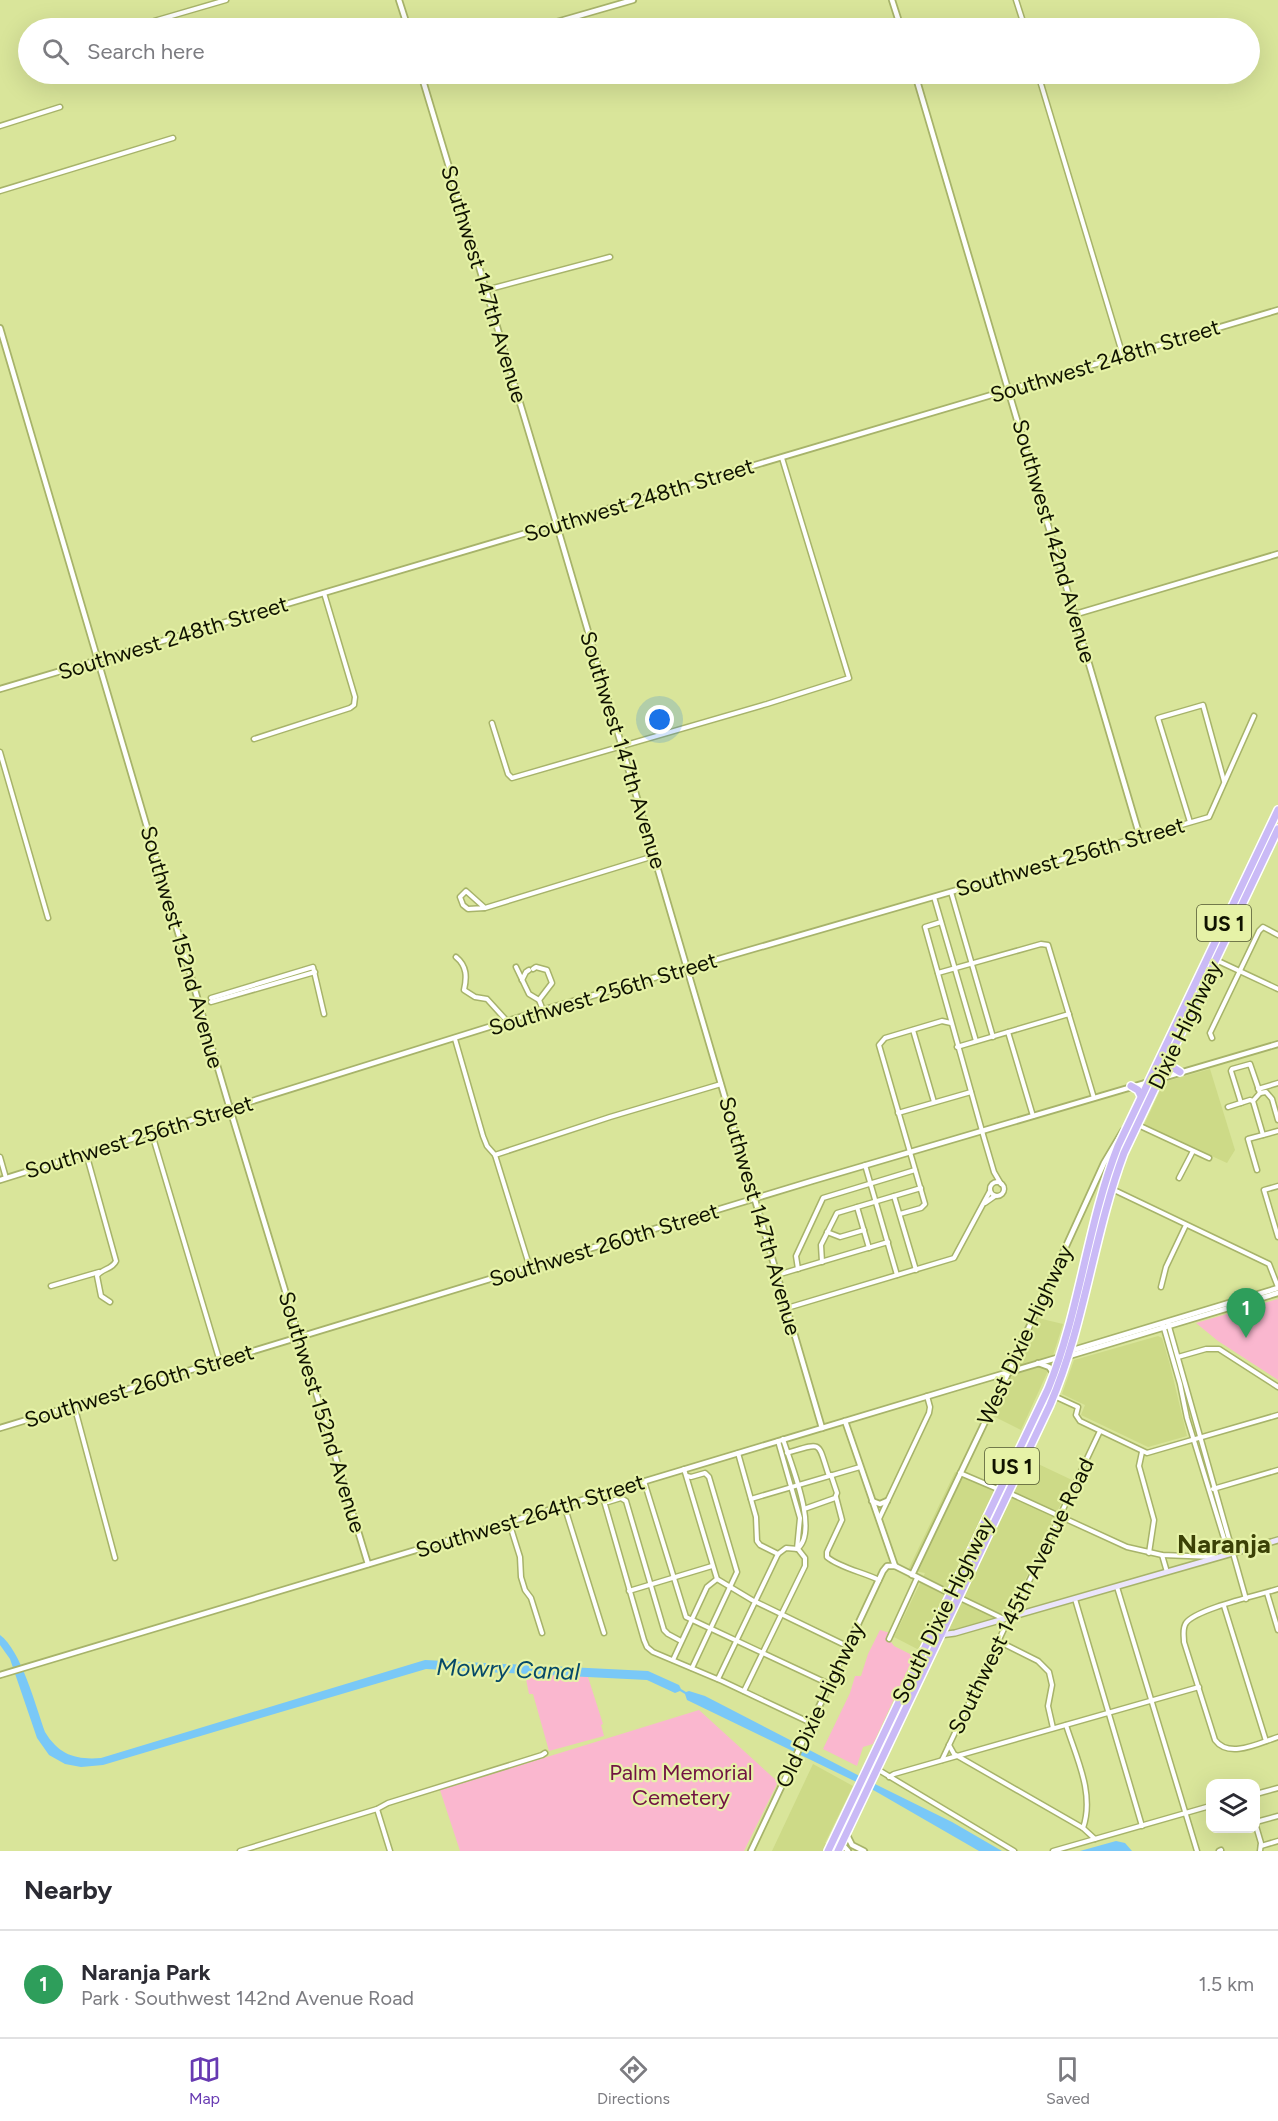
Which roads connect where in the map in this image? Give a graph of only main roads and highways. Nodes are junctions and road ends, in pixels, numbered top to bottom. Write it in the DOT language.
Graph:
graph roads {
  1 [pos="1278,810"];
  2 [pos="1278,830"];
  3 [pos="1168,1059"];
  4 [pos="1180,1072"];
  5 [pos="1131,1086"];
  6 [pos="1141,1096"];
  7 [pos="1127,1126"];
  8 [pos="1103,1187"];
  9 [pos="1111,1189"];
  10 [pos="1023,1443"];
  11 [pos="1000,1490"];
  12 [pos="1009,1493"];
  13 [pos="988,1534"];
  14 [pos="1278,1540"];
  15 [pos="951,1594"];
  16 [pos="940,1635"];
  17 [pos="927,1645"];
  18 [pos="916,1687"];
  19 [pos="891,1718"];
  20 [pos="883,1756"];
  21 [pos="868,1777"];
  22 [pos="857,1790"];
  23 [pos="841,1843"];
  24 [pos="830,1851"];
  25 [pos="838,1851"];
  1 -- 6 [label="highway, Dixie Highway / US 1"];
  2 -- 3 [label="highway, Dixie Highway / US 1"];
  3 -- 4 [label="highway"];
  3 -- 9 [label="highway, Dixie Highway / US 1"];
  5 -- 6 [label="highway"];
  6 -- 7 [label="highway, Dixie Highway / US 1"];
  7 -- 8 [label="highway, South Dixie Highway / US 1"];
  8 -- 9 [label="highway"];
  8 -- 10 [label="highway, South Dixie Highway / US 1"];
  9 -- 12 [label="highway, South Dixie Highway / US 1"];
  10 -- 11 [label="highway, South Dixie Highway / US 1"];
  10 -- 12 [label="highway"];
  11 -- 13 [label="highway"];
  11 -- 15 [label="highway, South Dixie Highway / US 1"];
  12 -- 13 [label="highway, South Dixie Highway / US 1"];
  13 -- 16 [label="highway, South Dixie Highway / US 1"];
  14 -- 16 [label="main road"];
  15 -- 16 [label="highway"];
  15 -- 17 [label="highway, South Dixie Highway / US 1"];
  16 -- 17 [label="highway"];
  16 -- 18 [label="highway, South Dixie Highway / US 1"];
  17 -- 18 [label="highway"];
  17 -- 19 [label="highway, South Dixie Highway / US 1"];
  18 -- 20 [label="highway, South Dixie Highway / US 1"];
  19 -- 20 [label="highway"];
  19 -- 21 [label="highway, South Dixie Highway / US 1"];
  20 -- 21 [label="highway, South Dixie Highway / US 1"];
  21 -- 22 [label="highway, South Dixie Highway / US 1"];
  21 -- 23 [label="highway, South Dixie Highway / US 1"];
  22 -- 23 [label="highway"];
  22 -- 24 [label="highway, US 1"];
  23 -- 25 [label="highway, US 1"];
}
